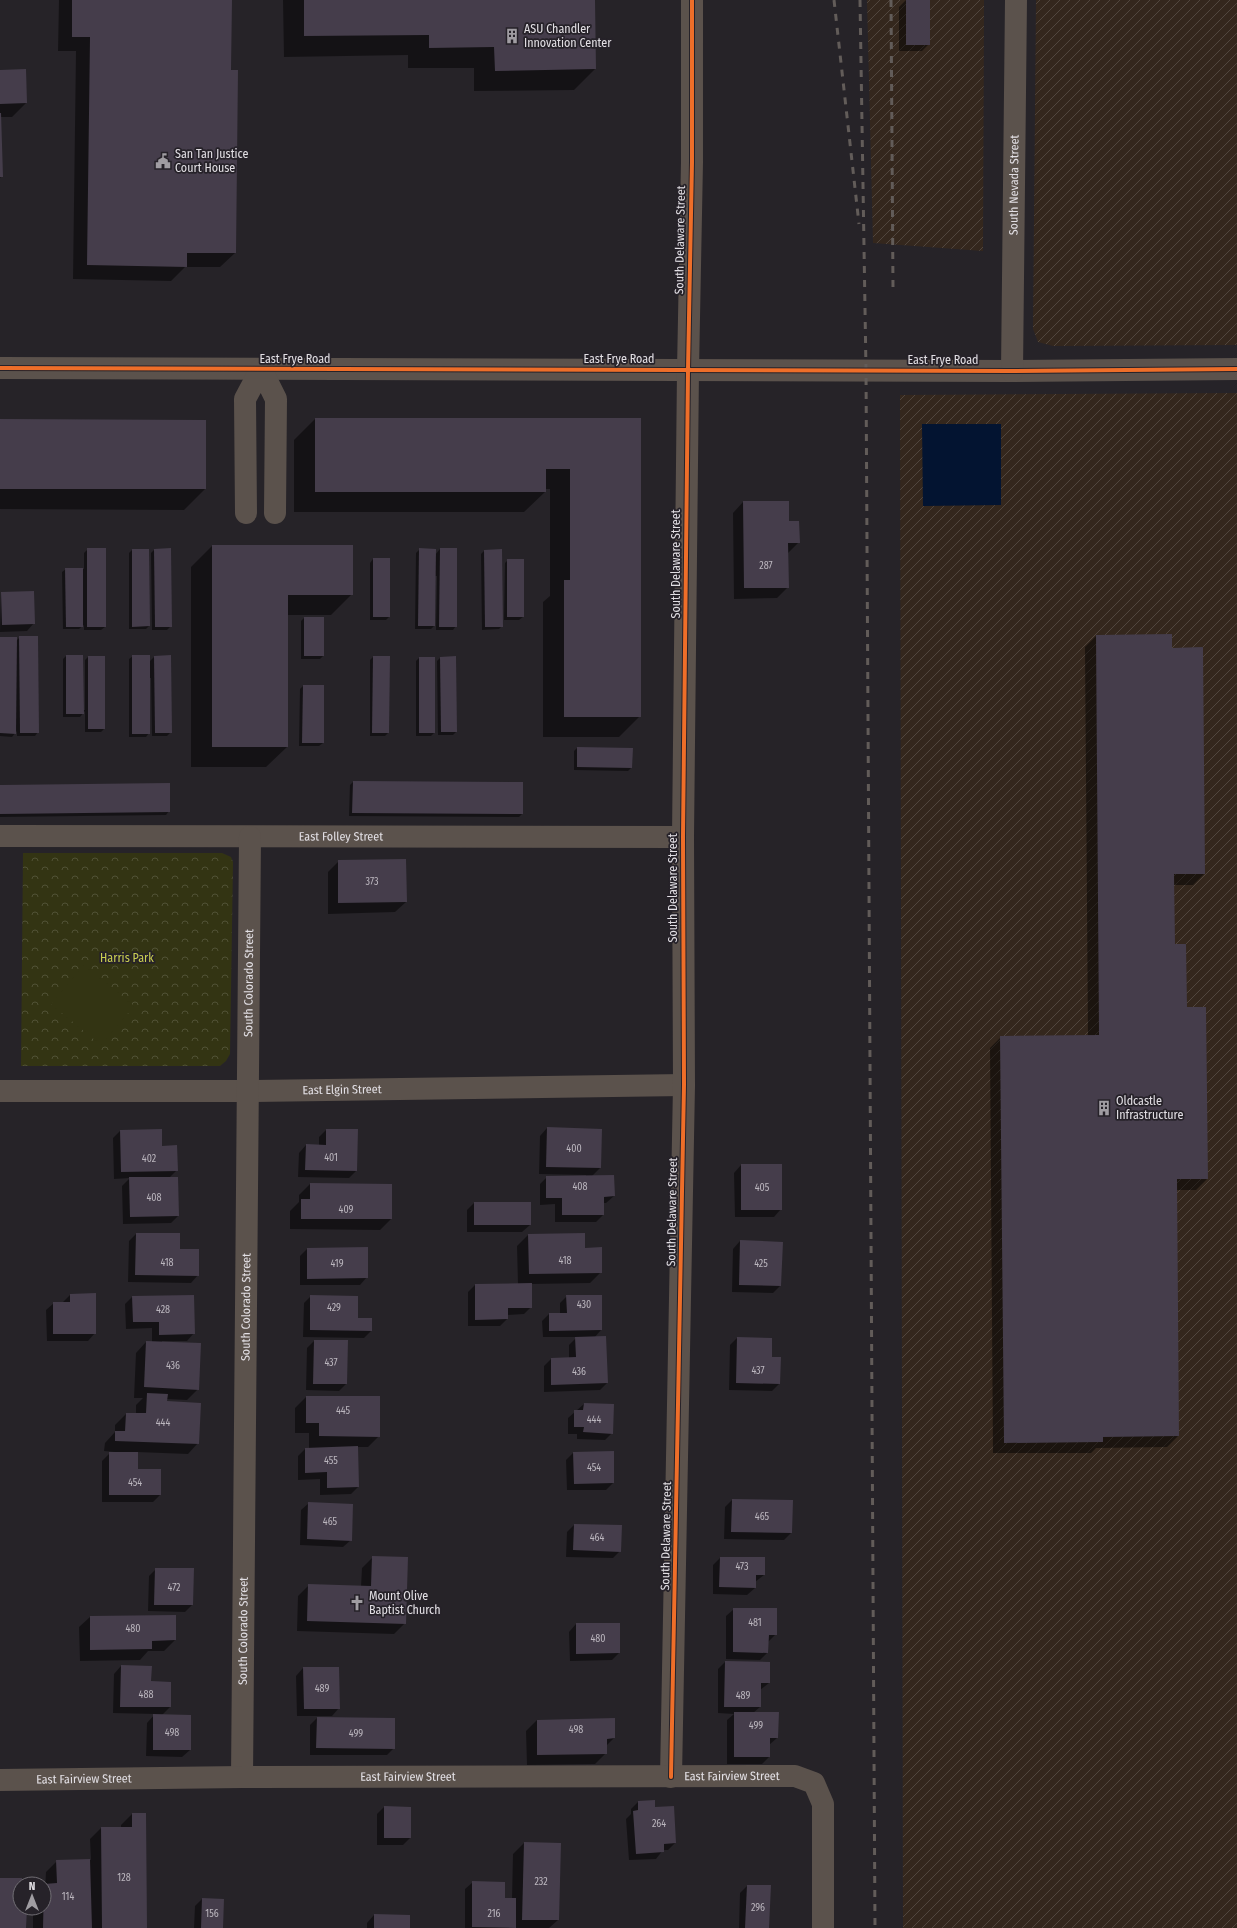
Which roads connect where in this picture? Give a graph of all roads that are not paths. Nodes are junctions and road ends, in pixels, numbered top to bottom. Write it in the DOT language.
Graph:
graph roads {
  1 [pos="692,0"];
  2 [pos="1016,0"];
  3 [pos="0,368"];
  4 [pos="261,369"];
  5 [pos="1237,369"];
  6 [pos="688,370"];
  7 [pos="1012,371"];
  8 [pos="246,513"];
  9 [pos="275,513"];
  10 [pos="0,836"];
  11 [pos="250,837"];
  12 [pos="683,837"];
  13 [pos="684,1085"];
  14 [pos="0,1091"];
  15 [pos="248,1091"];
  16 [pos="242,1777"];
  17 [pos="671,1777"];
  18 [pos="0,1780"];
  19 [pos="823,1928"];
  1 -- 6 [label="street, South Delaware Street"];
  2 -- 7 [label="street, South Nevada Street"];
  3 -- 4 [label="street, East Frye Road"];
  4 -- 6 [label="street, East Frye Road"];
  4 -- 8 [label="street"];
  4 -- 9 [label="street"];
  5 -- 7 [label="street, East Frye Road"];
  6 -- 7 [label="street, East Frye Road"];
  6 -- 12 [label="street, South Delaware Street"];
  10 -- 11 [label="street, East Folley Street"];
  11 -- 12 [label="street, East Folley Street"];
  11 -- 15 [label="street, South Colorado Street"];
  12 -- 13 [label="street, South Delaware Street"];
  13 -- 15 [label="street, East Elgin Street"];
  13 -- 17 [label="street, South Delaware Street"];
  14 -- 15 [label="street, East Elgin Street"];
  15 -- 16 [label="street, South Colorado Street"];
  16 -- 17 [label="street, East Fairview Street"];
  16 -- 18 [label="street, East Fairview Street"];
  17 -- 19 [label="street, East Fairview Street"];
}
